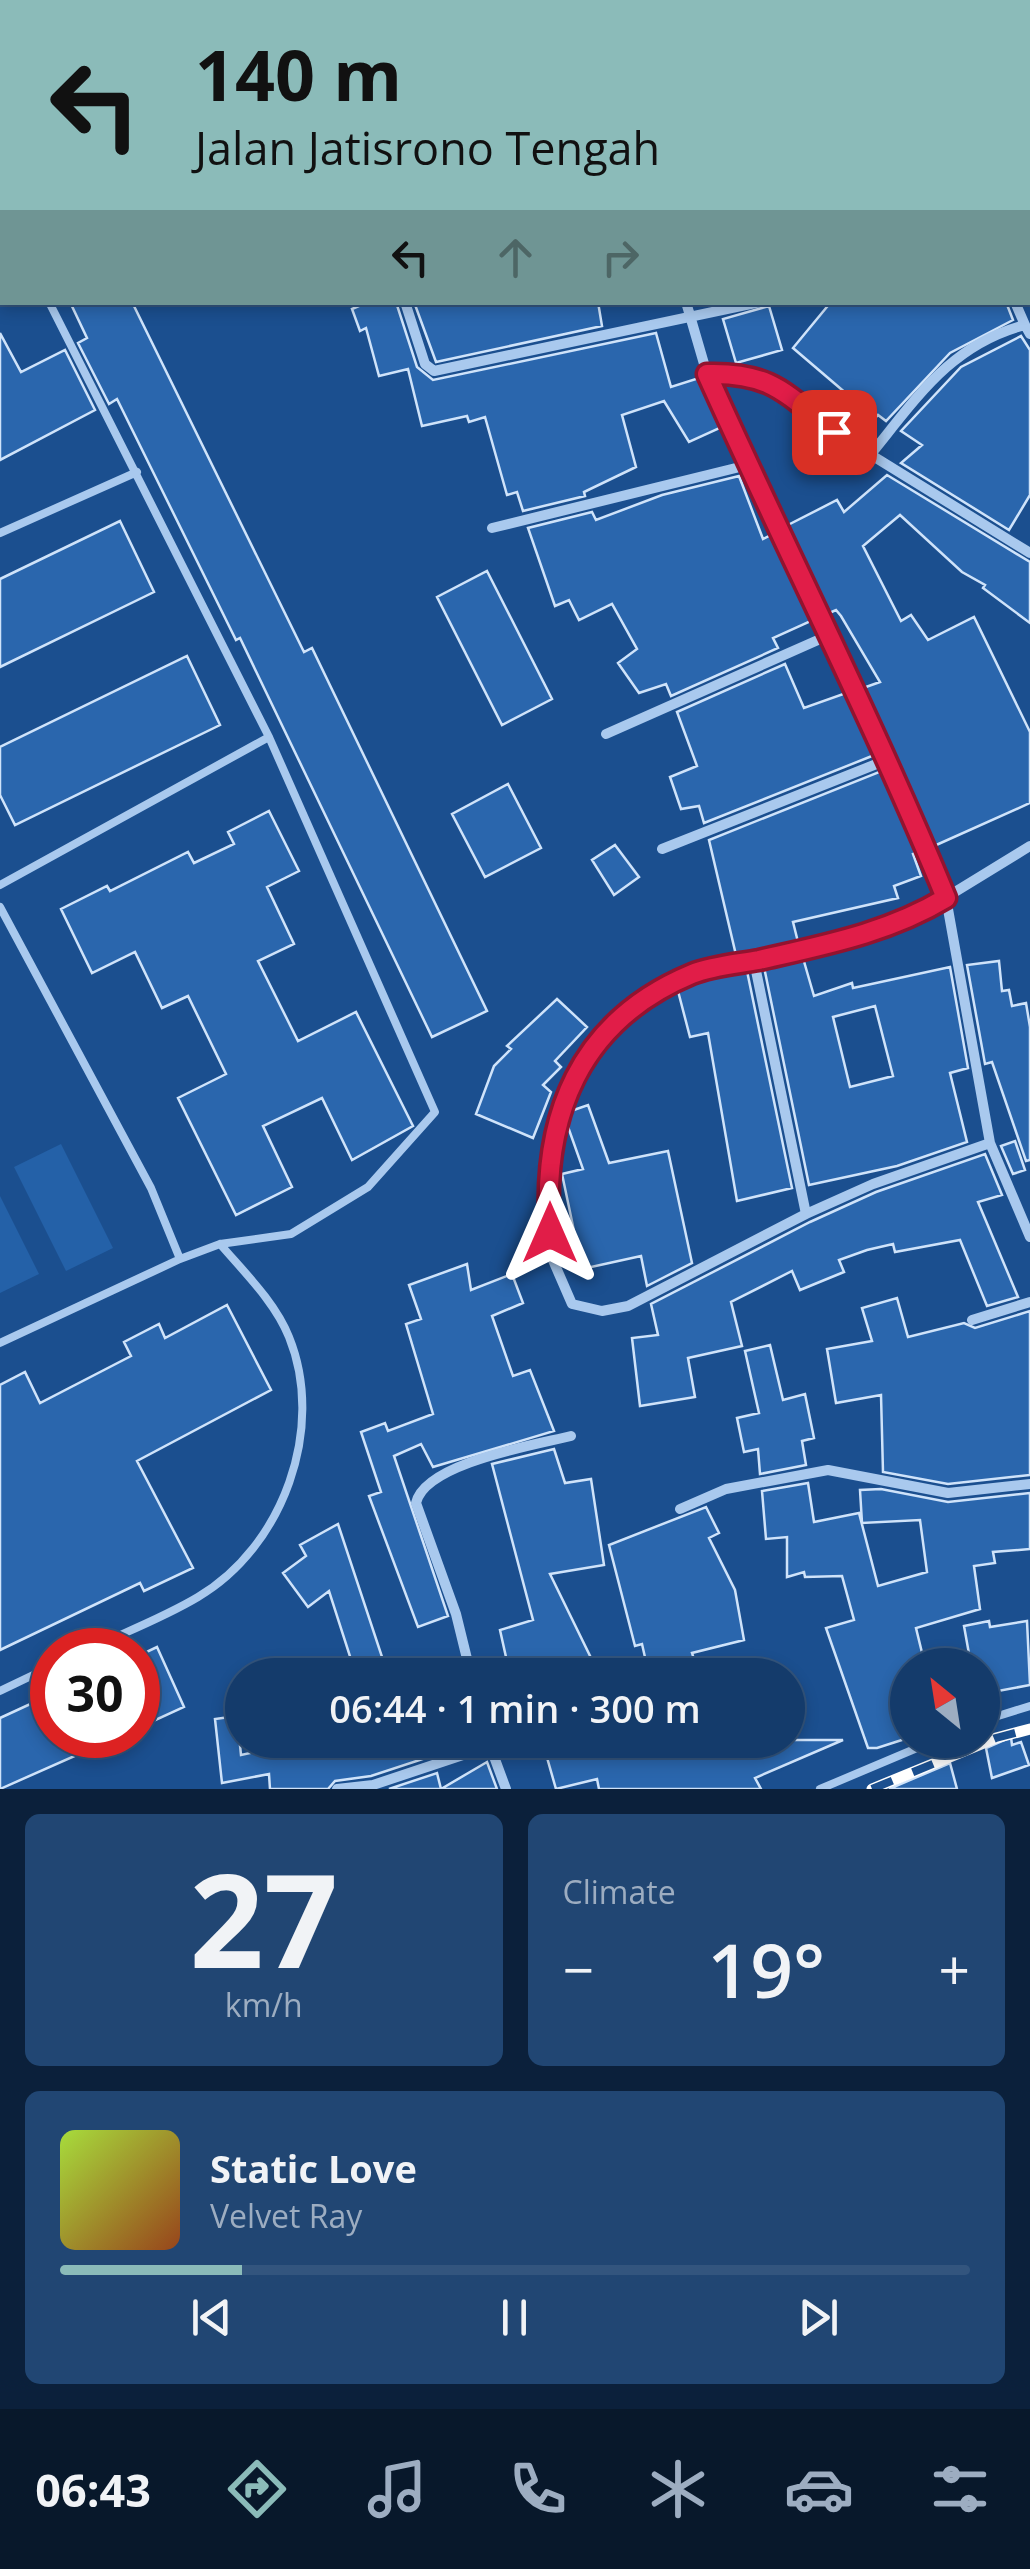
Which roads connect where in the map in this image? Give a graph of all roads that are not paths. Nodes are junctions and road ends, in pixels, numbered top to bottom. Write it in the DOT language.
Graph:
graph roads {
  1 [pos="52,305"];
  2 [pos="406,305"];
  3 [pos="728,305"];
  4 [pos="1017,305"];
  5 [pos="686,309"];
  6 [pos="1027,330"];
  7 [pos="707,374"];
  8 [pos="870,454"];
  9 [pos="748,465"];
  10 [pos="138,472"];
  11 [pos="492,528"];
  12 [pos="0,533"];
  13 [pos="1030,553"];
  14 [pos="827,636"];
  15 [pos="606,734"];
  16 [pos="269,737"];
  17 [pos="889,759"];
  18 [pos="1030,846"];
  19 [pos="662,848"];
  20 [pos="0,884"];
  21 [pos="946,898"];
  22 [pos="0,907"];
  23 [pos="754,961"];
  24 [pos="990,1143"];
  25 [pos="806,1214"];
  26 [pos="1030,1237"];
  27 [pos="220,1244"];
  28 [pos="180,1259"];
  29 [pos="1030,1302"];
  30 [pos="972,1320"];
  31 [pos="0,1343"];
  32 [pos="571,1436"];
  33 [pos="1030,1484"];
  34 [pos="680,1509"];
  35 [pos="130,1628"];
  36 [pos="467,1658"];
  37 [pos="30,1677"];
  38 [pos="0,1691"];
  39 [pos="1030,1706"];
  40 [pos="1000,1715"];
  41 [pos="447,1758"];
  42 [pos="495,1758"];
  43 [pos="893,1758"];
  44 [pos="337,1789"];
  45 [pos="506,1789"];
  46 [pos="820,1789"];
  1 -- 10 [label="lane"];
  2 -- 5 [label="street"];
  3 -- 5 [label="street"];
  4 -- 6 [label="street"];
  5 -- 7 [label="street"];
  6 -- 8 [label="street"];
  7 -- 8 [label="street"];
  7 -- 9 [label="street"];
  8 -- 13 [label="street"];
  9 -- 11 [label="street"];
  9 -- 14 [label="street"];
  10 -- 12 [label="lane"];
  10 -- 16 [label="lane"];
  14 -- 15 [label="street"];
  14 -- 17 [label="street"];
  16 -- 20 [label="lane"];
  16 -- 27 [label="lane"];
  17 -- 19 [label="street"];
  17 -- 21 [label="street"];
  18 -- 21 [label="street"];
  21 -- 23 [label="street"];
  21 -- 24 [label="street"];
  22 -- 28 [label="lane"];
  23 -- 25 [label="street"];
  23 -- 25 [label="street"];
  24 -- 25 [label="street"];
  24 -- 26 [label="street"];
  27 -- 28 [label="lane"];
  27 -- 35 [label="lane"];
  28 -- 31 [label="lane"];
  29 -- 30 [label="street"];
  32 -- 36 [label="street"];
  33 -- 34 [label="street"];
  37 -- 38 [label="lane"];
  39 -- 40 [label="lane"];
  41 -- 44 [label="street"];
  42 -- 45 [label="street"];
  43 -- 46 [label="lane"];
}
